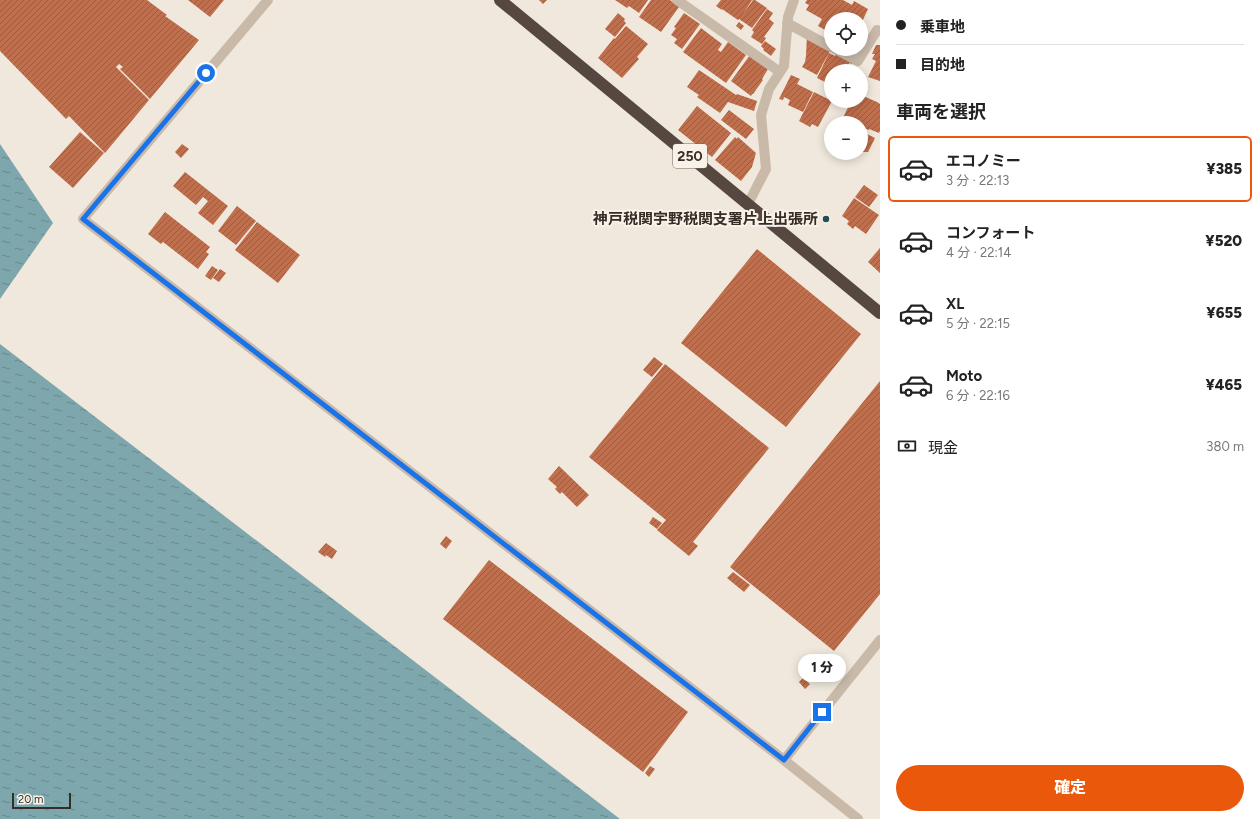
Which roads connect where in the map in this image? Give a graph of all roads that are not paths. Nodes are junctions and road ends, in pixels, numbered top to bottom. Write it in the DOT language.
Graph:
graph roads {
  1 [pos="268,0"];
  2 [pos="500,0"];
  3 [pos="677,0"];
  4 [pos="794,0"];
  5 [pos="787,24"];
  6 [pos="880,31"];
  7 [pos="824,43"];
  8 [pos="868,45"];
  9 [pos="848,56"];
  10 [pos="861,56"];
  11 [pos="780,72"];
  12 [pos="748,204"];
  13 [pos="880,313"];
  14 [pos="880,640"];
  15 [pos="784,760"];
  16 [pos="858,819"];
  1 -- 15 [label="street"];
  2 -- 12 [label="highway, 250"];
  3 -- 11 [label="street"];
  4 -- 5 [label="street"];
  5 -- 7 [label="street"];
  5 -- 11 [label="street"];
  6 -- 8 [label="street"];
  9 -- 10 [label="street"];
  11 -- 12 [label="street"];
  12 -- 13 [label="highway, 250"];
  14 -- 15 [label="street"];
  15 -- 16 [label="street"];
}
